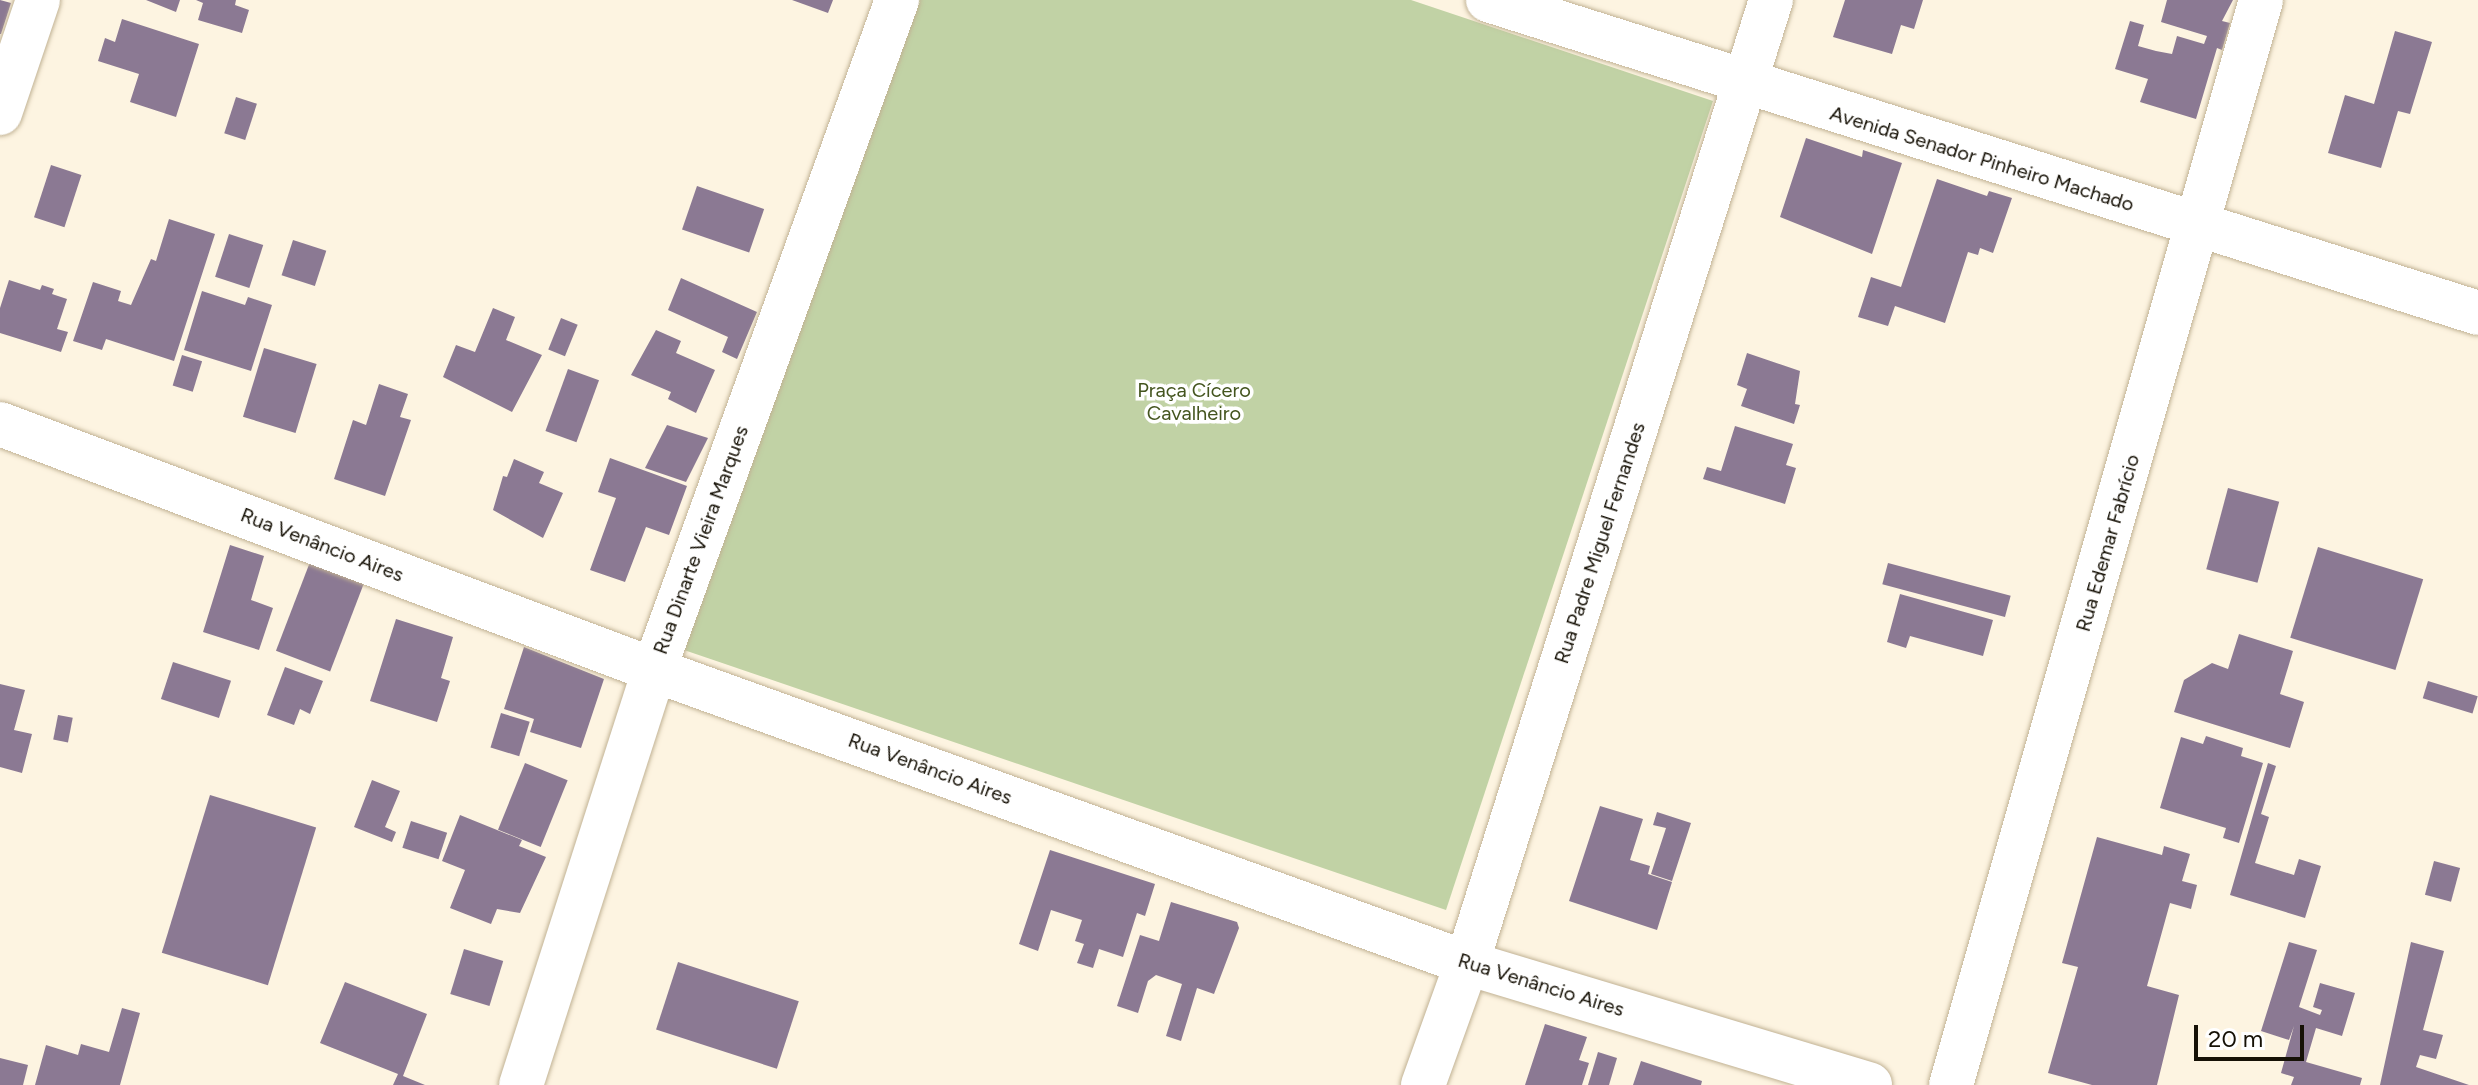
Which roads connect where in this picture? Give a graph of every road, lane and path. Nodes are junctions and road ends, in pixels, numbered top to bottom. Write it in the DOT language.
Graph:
graph roads {
  1 [pos="38,0"];
  2 [pos="897,0"];
  3 [pos="1488,0"];
  4 [pos="1771,0"];
  5 [pos="2261,0"];
  6 [pos="1745,86"];
  7 [pos="0,113"];
  8 [pos="2200,226"];
  9 [pos="2478,313"];
  10 [pos="0,424"];
  11 [pos="654,670"];
  12 [pos="1467,963"];
  13 [pos="521,1085"];
  14 [pos="1423,1085"];
  15 [pos="1870,1085"];
  16 [pos="1951,1085"];
  1 -- 7 [label="street"];
  2 -- 11 [label="street, Rua Dinarte Vieira Marques"];
  3 -- 6 [label="street, Avenida Senador Pinheiro Machado"];
  4 -- 6 [label="street, Rua Padre Miguel Fernandes"];
  5 -- 8 [label="street, Rua Edemar Fabrício"];
  6 -- 8 [label="street, Avenida Senador Pinheiro Machado"];
  6 -- 12 [label="street, Rua Padre Miguel Fernandes"];
  8 -- 9 [label="street, Avenida Senador Pinheiro Machado"];
  8 -- 16 [label="street, Rua Edemar Fabrício"];
  10 -- 11 [label="street, Rua Venâncio Aires"];
  11 -- 12 [label="street, Rua Venâncio Aires"];
  11 -- 13 [label="street, Rua Dinarte Vieira Marques"];
  12 -- 14 [label="street, Rua Padre Miguel Fernandes"];
  12 -- 15 [label="street, Rua Venâncio Aires"];
}
